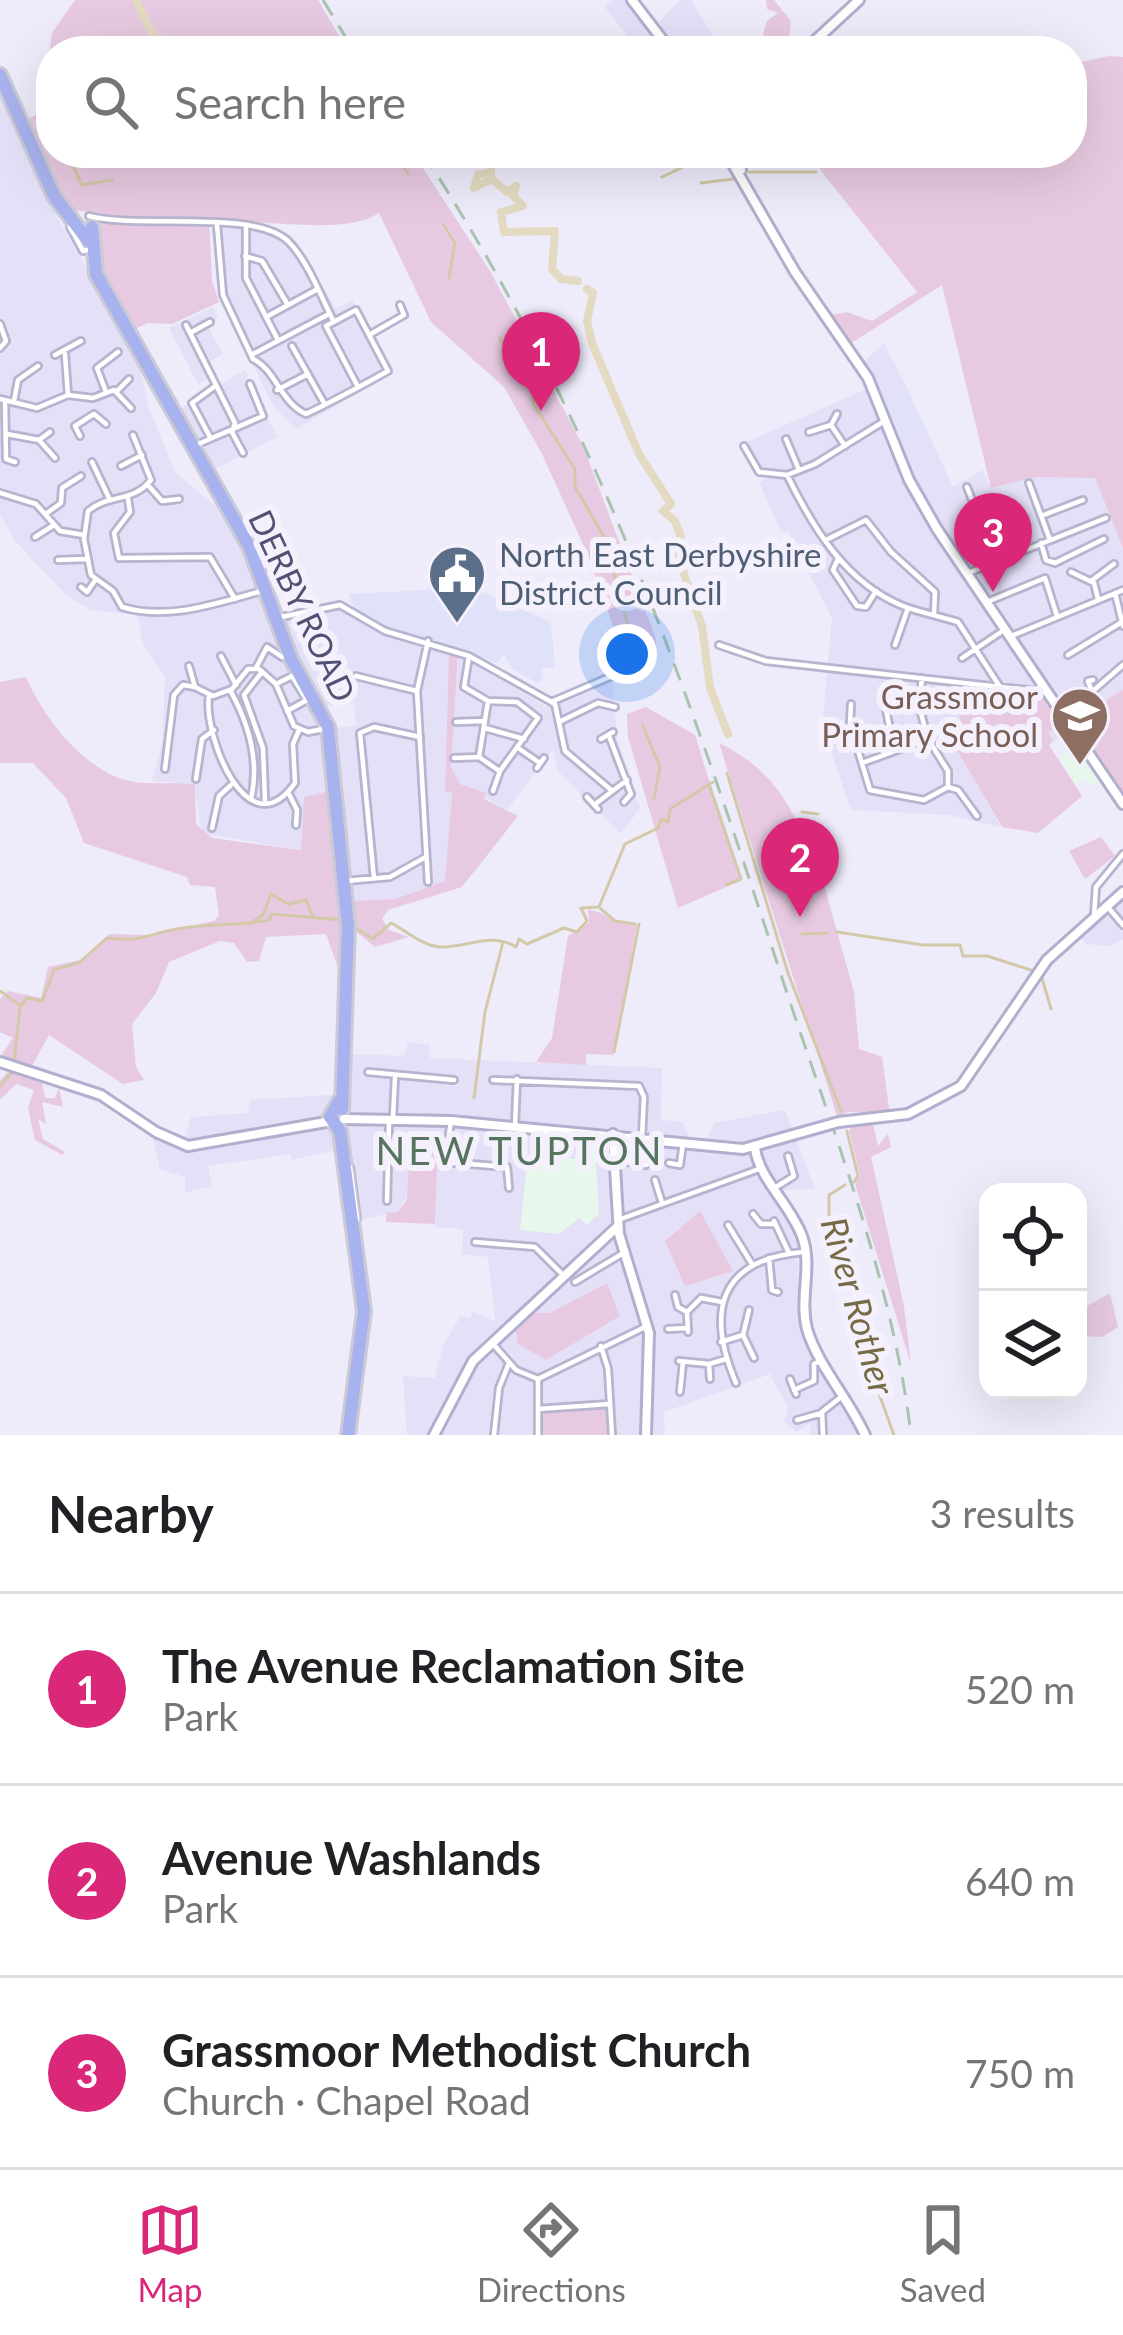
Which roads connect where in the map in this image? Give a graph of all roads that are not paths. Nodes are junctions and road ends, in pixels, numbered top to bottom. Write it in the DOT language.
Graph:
graph roads {
  1 [pos="632,0"];
  2 [pos="860,0"];
  3 [pos="660,36"];
  4 [pos="820,36"];
  5 [pos="0,75"];
  6 [pos="36,151"];
  7 [pos="44,168"];
  8 [pos="740,168"];
  9 [pos="217,225"];
  10 [pos="246,226"];
  11 [pos="86,232"];
  12 [pos="245,256"];
  13 [pos="316,290"];
  14 [pos="288,305"];
  15 [pos="400,305"];
  16 [pos="329,314"];
  17 [pos="266,317"];
  18 [pos="210,322"];
  19 [pos="334,322"];
  20 [pos="0,324"];
  21 [pos="369,335"];
  22 [pos="278,340"];
  23 [pos="81,341"];
  24 [pos="292,346"];
  25 [pos="0,348"];
  26 [pos="118,352"];
  27 [pos="64,354"];
  28 [pos="55,355"];
  29 [pos="251,355"];
  30 [pos="38,366"];
  31 [pos="308,374"];
  32 [pos="129,379"];
  33 [pos="6,383"];
  34 [pos="250,384"];
  35 [pos="16,385"];
  36 [pos="216,386"];
  37 [pos="358,387"];
  38 [pos="278,390"];
  39 [pos="117,391"];
  40 [pos="106,392"];
  41 [pos="68,395"];
  42 [pos="93,398"];
  43 [pos="3,399"];
  44 [pos="14,400"];
  45 [pos="325,405"];
  46 [pos="131,408"];
  47 [pos="94,414"];
  48 [pos="837,414"];
  49 [pos="263,416"];
  50 [pos="886,420"];
  51 [pos="106,424"];
  52 [pos="831,424"];
  53 [pos="267,427"];
  54 [pos="235,428"];
  55 [pos="50,432"];
  56 [pos="809,432"];
  57 [pos="7,434"];
  58 [pos="133,435"];
  59 [pos="80,436"];
  60 [pos="210,437"];
  61 [pos="786,439"];
  62 [pos="40,440"];
  63 [pos="744,446"];
  64 [pos="845,446"];
  65 [pos="190,448"];
  66 [pos="243,453"];
  67 [pos="143,455"];
  68 [pos="55,458"];
  69 [pos="4,461"];
  70 [pos="15,462"];
  71 [pos="92,462"];
  72 [pos="121,466"];
  73 [pos="799,470"];
  74 [pos="787,475"];
  75 [pos="82,476"];
  76 [pos="1029,483"];
  77 [pos="148,485"];
  78 [pos="967,488"];
  79 [pos="0,493"];
  80 [pos="11,498"];
  81 [pos="110,498"];
  82 [pos="128,499"];
  83 [pos="178,499"];
  84 [pos="1004,500"];
  85 [pos="1083,500"];
  86 [pos="11,509"];
  87 [pos="47,513"];
  88 [pos="1041,516"];
  89 [pos="1106,518"];
  90 [pos="53,525"];
  91 [pos="1008,526"];
  92 [pos="84,535"];
  93 [pos="35,537"];
  94 [pos="1104,539"];
  95 [pos="1050,540"];
  96 [pos="825,542"];
  97 [pos="1041,543"];
  98 [pos="1022,550"];
  99 [pos="86,559"];
  100 [pos="838,559"];
  101 [pos="58,560"];
  102 [pos="1055,563"];
  103 [pos="1114,564"];
  104 [pos="968,573"];
  105 [pos="96,579"];
  106 [pos="1091,581"];
  107 [pos="81,587"];
  108 [pos="268,590"];
  109 [pos="876,592"];
  110 [pos="1119,592"];
  111 [pos="235,599"];
  112 [pos="1098,599"];
  113 [pos="986,602"];
  114 [pos="908,608"];
  115 [pos="934,614"];
  116 [pos="1057,616"];
  117 [pos="276,618"];
  118 [pos="1122,624"];
  119 [pos="1007,633"];
  120 [pos="428,641"];
  121 [pos="719,644"];
  122 [pos="895,645"];
  123 [pos="976,650"];
  124 [pos="1068,655"];
  125 [pos="221,656"];
  126 [pos="469,656"];
  127 [pos="282,657"];
  128 [pos="962,658"];
  129 [pos="189,665"];
  130 [pos="1123,665"];
  131 [pos="259,670"];
  132 [pos="619,673"];
  133 [pos="356,676"];
  134 [pos="922,677"];
  135 [pos="1093,680"];
  136 [pos="276,684"];
  137 [pos="1000,687"];
  138 [pos="195,688"];
  139 [pos="233,688"];
  140 [pos="417,691"];
  141 [pos="1047,692"];
  142 [pos="1092,692"];
  143 [pos="208,695"];
  144 [pos="488,701"];
  145 [pos="551,702"];
  146 [pos="851,704"];
  147 [pos="885,704"];
  148 [pos="615,707"];
  149 [pos="287,711"];
  150 [pos="1064,716"];
  151 [pos="456,721"];
  152 [pos="561,721"];
  153 [pos="485,725"];
  154 [pos="328,727"];
  155 [pos="214,730"];
  156 [pos="299,730"];
  157 [pos="421,736"];
  158 [pos="524,739"];
  159 [pos="601,740"];
  160 [pos="928,740"];
  161 [pos="518,748"];
  162 [pos="894,751"];
  163 [pos="454,757"];
  164 [pos="479,757"];
  165 [pos="540,763"];
  166 [pos="862,763"];
  167 [pos="165,769"];
  168 [pos="500,771"];
  169 [pos="196,779"];
  170 [pos="627,780"];
  171 [pos="231,785"];
  172 [pos="948,787"];
  173 [pos="610,789"];
  174 [pos="493,791"];
  175 [pos="288,792"];
  176 [pos="587,797"];
  177 [pos="251,799"];
  178 [pos="265,800"];
  179 [pos="629,800"];
  180 [pos="1123,804"];
  181 [pos="974,814"];
  182 [pos="296,825"];
  183 [pos="212,828"];
  184 [pos="1123,854"];
  185 [pos="426,857"];
  186 [pos="374,878"];
  187 [pos="345,881"];
  188 [pos="428,882"];
  189 [pos="1123,892"];
  190 [pos="1106,905"];
  191 [pos="1094,916"];
  192 [pos="1123,925"];
  193 [pos="0,1062"];
  194 [pos="368,1072"];
  195 [pos="395,1077"];
  196 [pos="517,1079"];
  197 [pos="454,1080"];
  198 [pos="493,1080"];
  199 [pos="338,1116"];
  200 [pos="391,1117"];
  201 [pos="451,1121"];
  202 [pos="515,1126"];
  203 [pos="613,1134"];
  204 [pos="642,1137"];
  205 [pos="683,1142"];
  206 [pos="755,1148"];
  207 [pos="788,1156"];
  208 [pos="616,1160"];
  209 [pos="669,1163"];
  210 [pos="646,1164"];
  211 [pos="759,1169"];
  212 [pos="655,1180"];
  213 [pos="776,1187"];
  214 [pos="509,1188"];
  215 [pos="387,1201"];
  216 [pos="662,1203"];
  217 [pos="753,1214"];
  218 [pos="618,1223"];
  219 [pos="728,1225"];
  220 [pos="475,1242"];
  221 [pos="625,1252"];
  222 [pos="806,1252"];
  223 [pos="789,1253"];
  224 [pos="769,1258"];
  225 [pos="578,1262"];
  226 [pos="752,1264"];
  227 [pos="562,1274"];
  228 [pos="589,1276"];
  229 [pos="575,1282"];
  230 [pos="763,1292"];
  231 [pos="675,1295"];
  232 [pos="722,1302"];
  233 [pos="749,1310"];
  234 [pos="687,1312"];
  235 [pos="647,1326"];
  236 [pos="668,1329"];
  237 [pos="743,1335"];
  238 [pos="491,1342"];
  239 [pos="721,1342"];
  240 [pos="601,1346"];
  241 [pos="754,1358"];
  242 [pos="726,1359"];
  243 [pos="822,1360"];
  244 [pos="509,1363"];
  245 [pos="709,1364"];
  246 [pos="538,1379"];
  247 [pos="710,1379"];
  248 [pos="790,1379"];
  249 [pos="736,1383"];
  250 [pos="680,1392"];
  251 [pos="846,1394"];
  252 [pos="610,1404"];
  253 [pos="538,1409"];
  254 [pos="822,1413"];
  255 [pos="797,1420"];
  256 [pos="348,1435"];
  257 [pos="434,1435"];
  258 [pos="494,1435"];
  259 [pos="538,1435"];
  260 [pos="612,1435"];
  261 [pos="646,1435"];
  262 [pos="823,1435"];
  263 [pos="865,1435"];
  1 -- 3 [label="street"];
  2 -- 4 [label="street"];
  5 -- 6 [label="highway, DERBY ROAD"];
  7 -- 11 [label="highway, DERBY ROAD"];
  8 -- 50 [label="street"];
  9 -- 10 [label="street"];
  9 -- 11 [label="street"];
  9 -- 29 [label="street"];
  10 -- 12 [label="street"];
  10 -- 13 [label="street"];
  11 -- 65 [label="highway, DERBY ROAD"];
  12 -- 14 [label="street"];
  12 -- 17 [label="street"];
  13 -- 14 [label="street"];
  13 -- 16 [label="street"];
  14 -- 17 [label="street"];
  15 -- 21 [label="street"];
  16 -- 19 [label="street"];
  16 -- 22 [label="street"];
  17 -- 22 [label="street"];
  18 -- 36 [label="street"];
  19 -- 21 [label="street"];
  19 -- 37 [label="street"];
  20 -- 25 [label="street"];
  21 -- 37 [label="street"];
  22 -- 29 [label="street"];
  23 -- 27 [label="street"];
  24 -- 31 [label="street"];
  26 -- 40 [label="street"];
  27 -- 28 [label="street"];
  27 -- 41 [label="street"];
  29 -- 38 [label="street"];
  30 -- 35 [label="street"];
  31 -- 38 [label="street"];
  31 -- 45 [label="street"];
  32 -- 39 [label="street"];
  33 -- 35 [label="street"];
  34 -- 49 [label="street"];
  35 -- 44 [label="street"];
  36 -- 54 [label="street"];
  36 -- 60 [label="street"];
  37 -- 45 [label="street"];
  38 -- 45 [label="street"];
  39 -- 40 [label="street"];
  39 -- 46 [label="street"];
  40 -- 42 [label="street"];
  41 -- 42 [label="street"];
  41 -- 44 [label="street"];
  42 -- 47 [label="street"];
  43 -- 44 [label="street"];
  43 -- 57 [label="street"];
  47 -- 51 [label="street"];
  47 -- 59 [label="street"];
  48 -- 52 [label="street"];
  49 -- 53 [label="street"];
  49 -- 54 [label="street"];
  50 -- 64 [label="street"];
  50 -- 104 [label="street"];
  52 -- 56 [label="street"];
  52 -- 64 [label="street"];
  54 -- 60 [label="street"];
  54 -- 66 [label="street"];
  55 -- 62 [label="street"];
  57 -- 62 [label="street"];
  57 -- 69 [label="street"];
  58 -- 67 [label="street"];
  60 -- 65 [label="street"];
  61 -- 73 [label="street"];
  62 -- 68 [label="street"];
  63 -- 74 [label="street"];
  64 -- 73 [label="street"];
  65 -- 108 [label="highway, DERBY ROAD"];
  67 -- 72 [label="street"];
  67 -- 77 [label="street"];
  69 -- 70 [label="street"];
  71 -- 81 [label="street"];
  73 -- 74 [label="street"];
  74 -- 96 [label="street"];
  75 -- 87 [label="street"];
  76 -- 88 [label="street"];
  77 -- 82 [label="street"];
  77 -- 83 [label="street"];
  78 -- 91 [label="street"];
  79 -- 80 [label="street"];
  80 -- 86 [label="street"];
  80 -- 87 [label="street"];
  81 -- 82 [label="street"];
  81 -- 92 [label="street"];
  82 -- 111 [label="street"];
  84 -- 91 [label="street"];
  85 -- 88 [label="street"];
  87 -- 90 [label="street"];
  88 -- 95 [label="street"];
  89 -- 95 [label="street"];
  90 -- 92 [label="street"];
  90 -- 93 [label="street"];
  91 -- 98 [label="street"];
  92 -- 99 [label="street"];
  94 -- 102 [label="street"];
  95 -- 97 [label="street"];
  96 -- 100 [label="street"];
  96 -- 115 [label="street"];
  97 -- 98 [label="street"];
  97 -- 102 [label="street"];
  98 -- 104 [label="street"];
  99 -- 101 [label="street"];
  99 -- 105 [label="street"];
  100 -- 109 [label="street"];
  100 -- 109 [label="street"];
  102 -- 106 [label="street"];
  103 -- 106 [label="street"];
  104 -- 113 [label="street"];
  105 -- 107 [label="street"];
  105 -- 111 [label="street"];
  106 -- 112 [label="street"];
  108 -- 111 [label="street"];
  108 -- 117 [label="highway, DERBY ROAD"];
  109 -- 114 [label="street"];
  110 -- 112 [label="street"];
  110 -- 118 [label="street"];
  112 -- 116 [label="street"];
  113 -- 116 [label="street"];
  113 -- 119 [label="street"];
  114 -- 115 [label="street"];
  114 -- 122 [label="street"];
  115 -- 123 [label="street"];
  116 -- 119 [label="street"];
  117 -- 120 [label="street"];
  117 -- 154 [label="highway, DERBY ROAD"];
  118 -- 124 [label="street"];
  119 -- 123 [label="street"];
  119 -- 141 [label="street"];
  120 -- 126 [label="street"];
  120 -- 140 [label="street"];
  121 -- 134 [label="street"];
  123 -- 128 [label="street"];
  123 -- 137 [label="street"];
  125 -- 139 [label="street"];
  126 -- 144 [label="street"];
  126 -- 145 [label="street"];
  127 -- 131 [label="street"];
  129 -- 138 [label="street"];
  130 -- 142 [label="street"];
  131 -- 136 [label="street"];
  131 -- 139 [label="street"];
  131 -- 178 [label="street"];
  132 -- 145 [label="street"];
  133 -- 140 [label="street"];
  134 -- 137 [label="street"];
  134 -- 160 [label="street"];
  135 -- 142 [label="street"];
  136 -- 149 [label="street"];
  136 -- 149 [label="street"];
  137 -- 141 [label="street"];
  138 -- 143 [label="street"];
  138 -- 167 [label="street"];
  139 -- 143 [label="street"];
  139 -- 177 [label="street"];
  140 -- 157 [label="street"];
  141 -- 150 [label="street"];
  142 -- 150 [label="street"];
  143 -- 155 [label="street"];
  144 -- 153 [label="street"];
  144 -- 158 [label="street"];
  145 -- 152 [label="street"];
  146 -- 166 [label="street"];
  147 -- 162 [label="street"];
  148 -- 152 [label="street"];
  149 -- 156 [label="street"];
  150 -- 180 [label="street"];
  151 -- 153 [label="street"];
  152 -- 173 [label="street"];
  153 -- 158 [label="street"];
  153 -- 164 [label="street"];
  154 -- 156 [label="street"];
  154 -- 187 [label="highway, DERBY ROAD"];
  155 -- 169 [label="street"];
  155 -- 171 [label="street"];
  156 -- 175 [label="street"];
  157 -- 185 [label="street"];
  157 -- 186 [label="street"];
  158 -- 161 [label="street"];
  159 -- 170 [label="street"];
  160 -- 162 [label="street"];
  160 -- 172 [label="street"];
  161 -- 165 [label="street"];
  161 -- 168 [label="street"];
  162 -- 166 [label="street"];
  163 -- 164 [label="street"];
  164 -- 168 [label="street"];
  166 -- 172 [label="street"];
  168 -- 174 [label="street"];
  170 -- 173 [label="street"];
  170 -- 179 [label="street"];
  171 -- 177 [label="street"];
  171 -- 183 [label="street"];
  172 -- 181 [label="street"];
  173 -- 176 [label="street"];
  175 -- 178 [label="street"];
  175 -- 182 [label="street"];
  177 -- 178 [label="street"];
  184 -- 191 [label="street"];
  185 -- 186 [label="street"];
  185 -- 188 [label="street"];
  186 -- 187 [label="street"];
  187 -- 199 [label="highway, DERBY ROAD"];
  189 -- 190 [label="street"];
  190 -- 191 [label="street"];
  190 -- 192 [label="street"];
  191 -- 206 [label="street, bridge"];
  193 -- 199 [label="street"];
  194 -- 195 [label="street"];
  195 -- 197 [label="street"];
  195 -- 200 [label="street"];
  196 -- 198 [label="street"];
  196 -- 202 [label="street"];
  196 -- 204 [label="street"];
  199 -- 200 [label="street"];
  199 -- 256 [label="highway, DERBY ROAD"];
  200 -- 201 [label="street"];
  200 -- 215 [label="street"];
  201 -- 202 [label="street"];
  201 -- 214 [label="street"];
  202 -- 203 [label="street"];
  203 -- 204 [label="street"];
  203 -- 208 [label="street"];
  204 -- 205 [label="street"];
  205 -- 206 [label="street"];
  205 -- 209 [label="street"];
  206 -- 211 [label="street"];
  207 -- 213 [label="street"];
  208 -- 210 [label="street"];
  208 -- 218 [label="street"];
  211 -- 213 [label="street"];
  211 -- 216 [label="street"];
  212 -- 216 [label="street"];
  213 -- 222 [label="street"];
  216 -- 218 [label="street"];
  217 -- 223 [label="street"];
  218 -- 221 [label="street"];
  218 -- 225 [label="street"];
  219 -- 226 [label="street"];
  220 -- 227 [label="street"];
  221 -- 228 [label="street"];
  221 -- 235 [label="street"];
  222 -- 223 [label="street"];
  222 -- 243 [label="street"];
  223 -- 224 [label="street"];
  224 -- 226 [label="street"];
  224 -- 230 [label="street"];
  225 -- 227 [label="street"];
  225 -- 228 [label="street"];
  226 -- 232 [label="street"];
  227 -- 238 [label="street"];
  228 -- 229 [label="street"];
  231 -- 234 [label="street"];
  232 -- 234 [label="street"];
  232 -- 239 [label="street"];
  233 -- 237 [label="street"];
  234 -- 236 [label="street"];
  235 -- 240 [label="street"];
  235 -- 261 [label="street"];
  237 -- 239 [label="street"];
  237 -- 241 [label="street"];
  238 -- 244 [label="street"];
  238 -- 257 [label="street"];
  239 -- 242 [label="street"];
  240 -- 246 [label="street"];
  240 -- 252 [label="street"];
  242 -- 245 [label="street"];
  242 -- 249 [label="street"];
  243 -- 248 [label="street"];
  243 -- 251 [label="street"];
  244 -- 246 [label="street"];
  244 -- 258 [label="street"];
  245 -- 247 [label="street"];
  245 -- 250 [label="street"];
  246 -- 253 [label="street"];
  251 -- 254 [label="street"];
  251 -- 263 [label="street"];
  252 -- 253 [label="street"];
  252 -- 260 [label="street"];
  253 -- 259 [label="street"];
  254 -- 255 [label="street"];
  254 -- 262 [label="street"];
}
